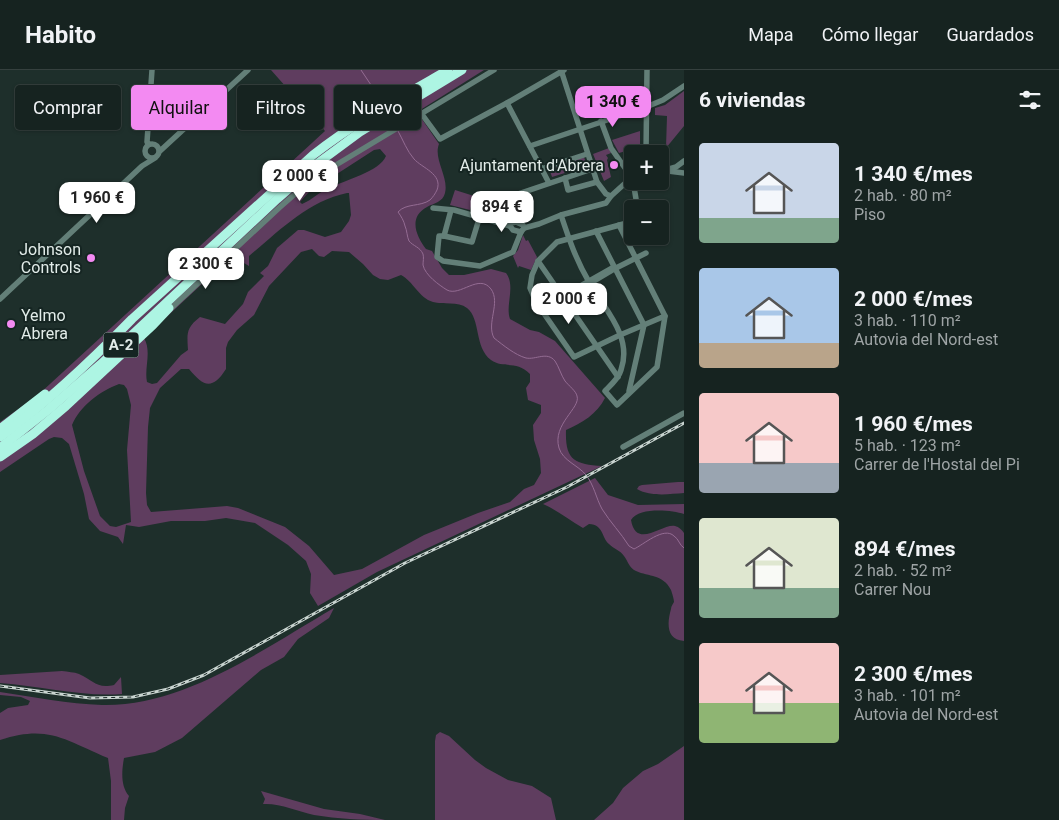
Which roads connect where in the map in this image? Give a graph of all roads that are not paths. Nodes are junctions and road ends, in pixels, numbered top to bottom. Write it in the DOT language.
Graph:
graph roads {
  1 [pos="152,70"];
  2 [pos="248,70"];
  3 [pos="435,70"];
  4 [pos="448,70"];
  5 [pos="462,70"];
  6 [pos="562,70"];
  7 [pos="647,70"];
  8 [pos="491,71"];
  9 [pos="684,86"];
  10 [pos="507,103"];
  11 [pos="646,107"];
  12 [pos="421,113"];
  13 [pos="602,122"];
  14 [pos="580,129"];
  15 [pos="393,130"];
  16 [pos="339,135"];
  17 [pos="149,144"];
  18 [pos="646,145"];
  19 [pos="530,146"];
  20 [pos="160,151"];
  21 [pos="587,154"];
  22 [pos="146,155"];
  23 [pos="155,158"];
  24 [pos="683,161"];
  25 [pos="142,166"];
  26 [pos="624,166"];
  27 [pos="542,169"];
  28 [pos="592,169"];
  29 [pos="669,169"];
  30 [pos="669,170"];
  31 [pos="684,171"];
  32 [pos="564,178"];
  33 [pos="596,179"];
  34 [pos="549,183"];
  35 [pos="624,186"];
  36 [pos="609,193"];
  37 [pos="477,200"];
  38 [pos="503,202"];
  39 [pos="433,208"];
  40 [pos="451,210"];
  41 [pos="561,215"];
  42 [pos="479,218"];
  43 [pos="624,224"];
  44 [pos="510,225"];
  45 [pos="619,225"];
  46 [pos="522,230"];
  47 [pos="596,231"];
  48 [pos="238,236"];
  49 [pos="444,236"];
  50 [pos="568,239"];
  51 [pos="646,253"];
  52 [pos="636,258"];
  53 [pos="538,261"];
  54 [pos="615,268"];
  55 [pos="589,283"];
  56 [pos="563,298"];
  57 [pos="0,299"];
  58 [pos="541,310"];
  59 [pos="665,316"];
  60 [pos="132,319"];
  61 [pos="644,324"];
  62 [pos="153,325"];
  63 [pos="620,335"];
  64 [pos="596,346"];
  65 [pos="618,377"];
  66 [pos="629,392"];
  67 [pos="684,413"];
  68 [pos="0,427"];
  69 [pos="0,437"];
  70 [pos="623,446"];
  71 [pos="0,448"];
  72 [pos="0,457"];
  1 -- 17 [label="street"];
  2 -- 20 [label="street"];
  3 -- 16 [label="highway"];
  4 -- 16 [label="highway, A-2"];
  5 -- 48 [label="highway, A-2"];
  6 -- 10 [label="street"];
  6 -- 14 [label="street"];
  7 -- 11 [label="street"];
  8 -- 12 [label="street"];
  9 -- 11 [label="street"];
  10 -- 12 [label="street"];
  10 -- 19 [label="street"];
  11 -- 13 [label="street"];
  11 -- 18 [label="street"];
  13 -- 14 [label="street"];
  13 -- 26 [label="street"];
  14 -- 19 [label="street"];
  14 -- 21 [label="street"];
  15 -- 62 [label="street"];
  16 -- 60 [label="highway, A-2"];
  17 -- 20 [label="street"];
  17 -- 22 [label="street"];
  19 -- 27 [label="street"];
  20 -- 23 [label="street"];
  21 -- 27 [label="street"];
  21 -- 28 [label="street"];
  22 -- 23 [label="street"];
  22 -- 25 [label="street"];
  23 -- 25 [label="street"];
  24 -- 29 [label="street"];
  24 -- 31 [label="street"];
  25 -- 57 [label="street"];
  27 -- 34 [label="street"];
  28 -- 32 [label="street"];
  28 -- 33 [label="street"];
  30 -- 31 [label="street"];
  32 -- 33 [label="street"];
  32 -- 34 [label="street"];
  33 -- 36 [label="street"];
  34 -- 38 [label="street"];
  35 -- 36 [label="street"];
  36 -- 41 [label="street"];
  37 -- 38 [label="street"];
  38 -- 44 [label="street"];
  39 -- 40 [label="street"];
  40 -- 42 [label="street"];
  40 -- 49 [label="street"];
  41 -- 46 [label="street"];
  41 -- 50 [label="street"];
  42 -- 44 [label="street"];
  42 -- 49 [label="street"];
  43 -- 45 [label="street"];
  44 -- 46 [label="street"];
  45 -- 47 [label="street"];
  45 -- 52 [label="street"];
  46 -- 49 [label="street"];
  47 -- 50 [label="street"];
  47 -- 54 [label="street"];
  48 -- 62 [label="highway"];
  48 -- 71 [label="highway, A-2"];
  50 -- 53 [label="street"];
  50 -- 55 [label="street"];
  51 -- 52 [label="street"];
  52 -- 54 [label="street"];
  52 -- 59 [label="street"];
  53 -- 56 [label="street"];
  53 -- 58 [label="street"];
  54 -- 55 [label="street"];
  54 -- 61 [label="street"];
  55 -- 56 [label="street"];
  55 -- 63 [label="street"];
  56 -- 58 [label="street"];
  56 -- 64 [label="street"];
  58 -- 64 [label="street"];
  59 -- 61 [label="street"];
  59 -- 66 [label="street"];
  60 -- 68 [label="highway"];
  60 -- 69 [label="highway, A-2"];
  61 -- 63 [label="street"];
  61 -- 66 [label="street"];
  62 -- 72 [label="highway"];
  63 -- 64 [label="street"];
  63 -- 65 [label="street"];
  64 -- 65 [label="street"];
  65 -- 66 [label="street"];
  67 -- 70 [label="street"];
}
